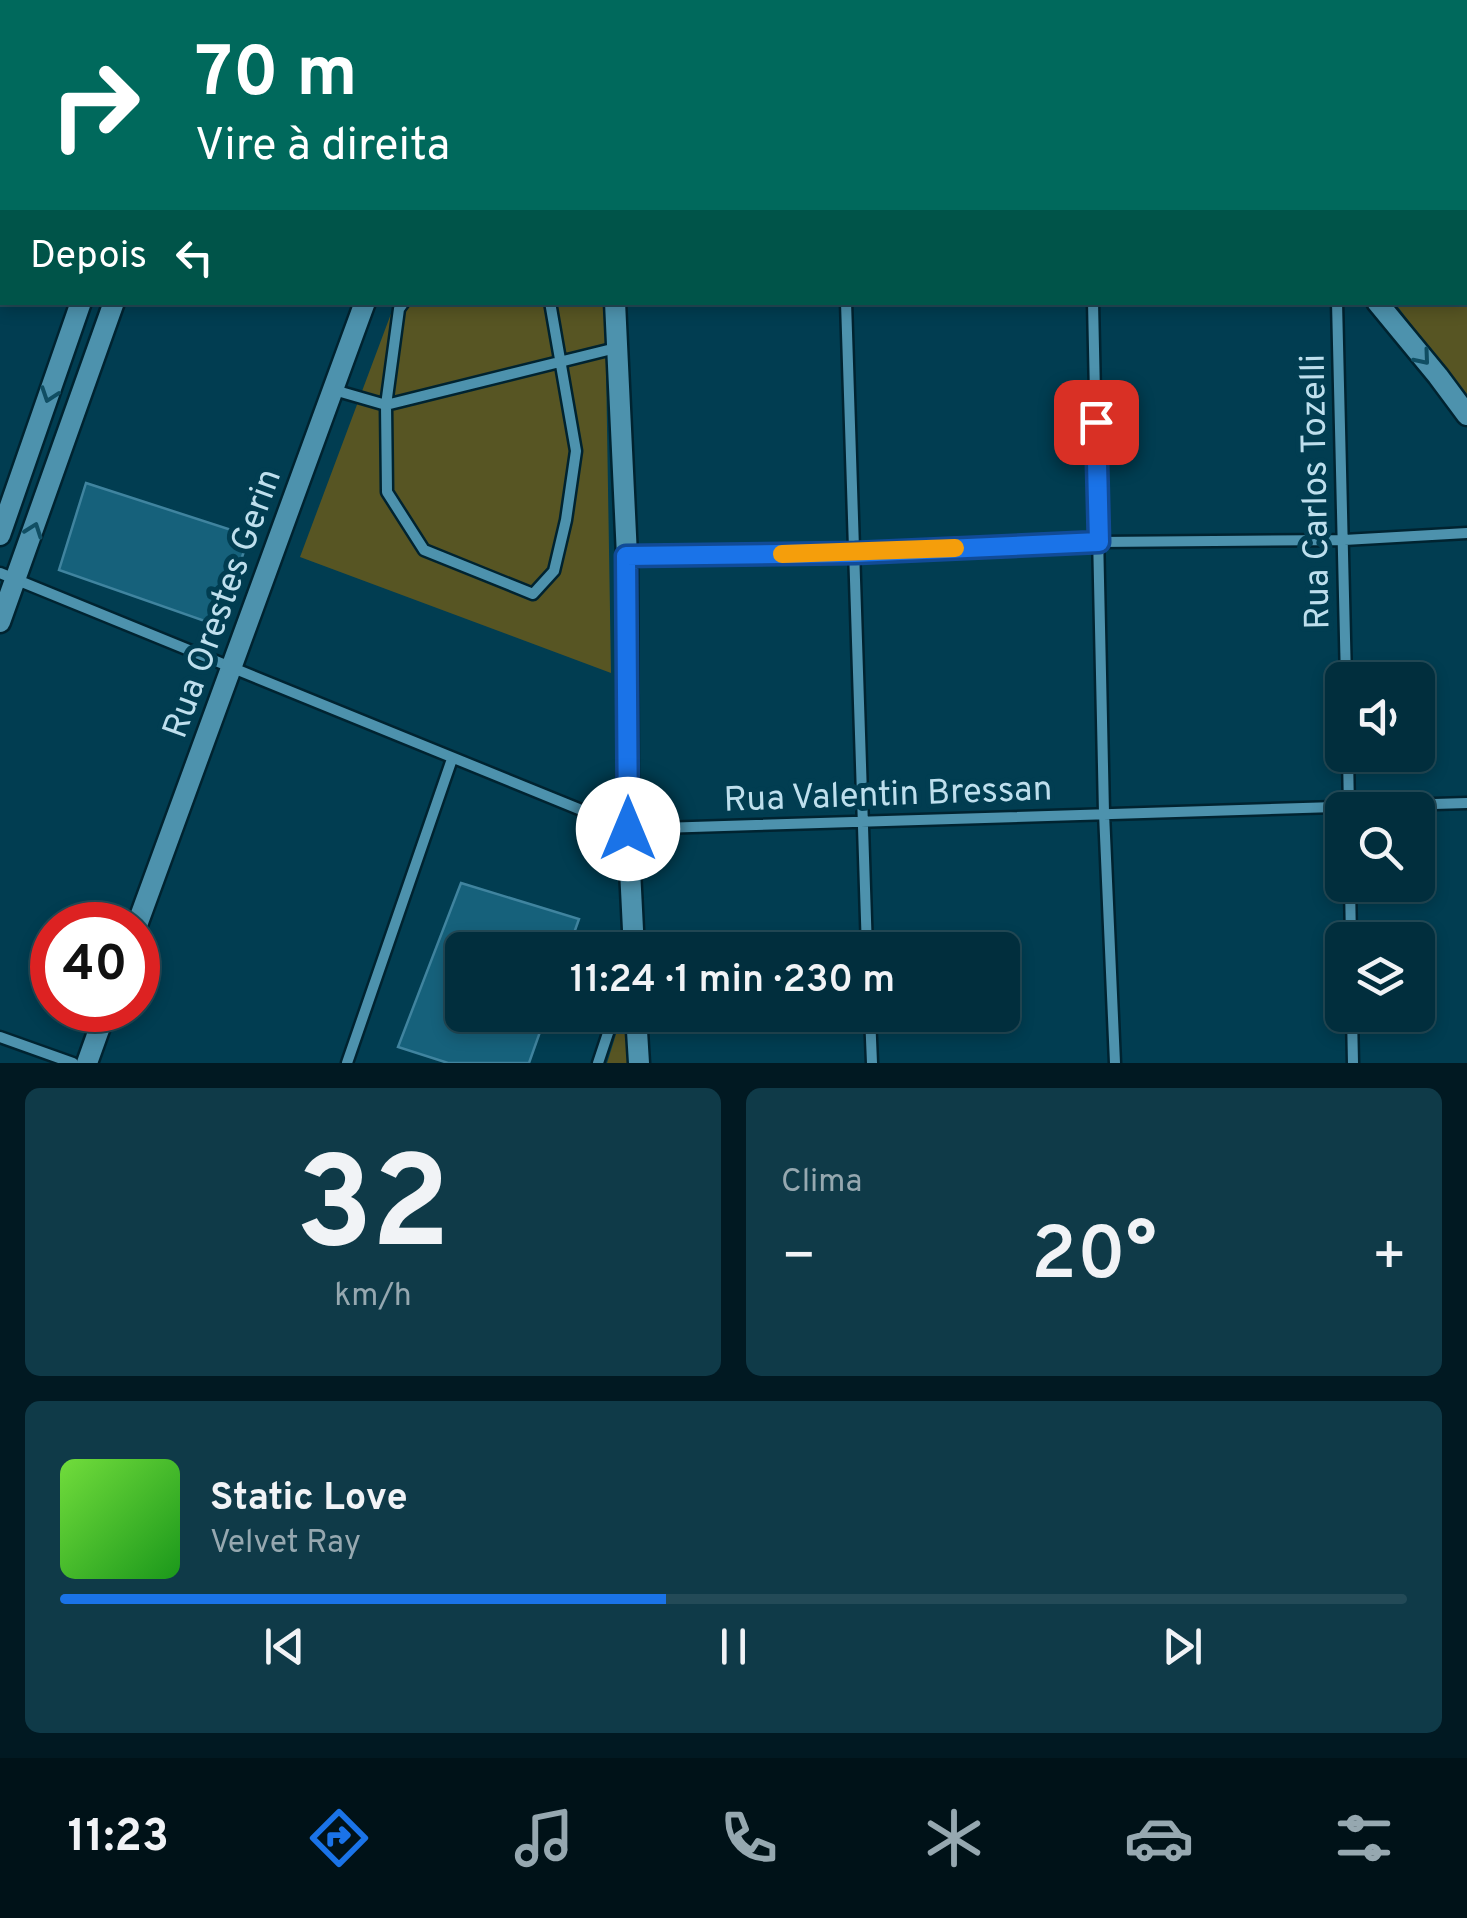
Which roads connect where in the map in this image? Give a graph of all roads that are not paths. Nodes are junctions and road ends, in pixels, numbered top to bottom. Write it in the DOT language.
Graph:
graph roads {
  1 [pos="81,305"];
  2 [pos="113,305"];
  3 [pos="365,305"];
  4 [pos="402,305"];
  5 [pos="551,305"];
  6 [pos="615,305"];
  7 [pos="846,305"];
  8 [pos="1093,305"];
  9 [pos="1337,305"];
  10 [pos="1379,305"];
  11 [pos="617,348"];
  12 [pos="561,362"];
  13 [pos="334,390"];
  14 [pos="386,405"];
  15 [pos="1467,415"];
  16 [pos="1467,533"];
  17 [pos="0,535"];
  18 [pos="1344,540"];
  19 [pos="1099,542"];
  20 [pos="855,553"];
  21 [pos="626,556"];
  22 [pos="8,576"];
  23 [pos="0,622"];
  24 [pos="1346,662"];
  25 [pos="232,666"];
  26 [pos="452,759"];
  27 [pos="1467,804"];
  28 [pos="1435,805"];
  29 [pos="1325,809"];
  30 [pos="1104,813"];
  31 [pos="864,821"];
  32 [pos="628,829"];
  33 [pos="145,902"];
  34 [pos="633,932"];
  35 [pos="867,932"];
  36 [pos="98,1032"];
  37 [pos="608,1032"];
  38 [pos="637,1032"];
  39 [pos="871,1032"];
  40 [pos="1352,1032"];
  41 [pos="0,1037"];
  42 [pos="73,1063"];
  43 [pos="87,1063"];
  44 [pos="346,1063"];
  45 [pos="598,1063"];
  46 [pos="639,1063"];
  47 [pos="872,1063"];
  48 [pos="1115,1063"];
  49 [pos="1353,1063"];
  1 -- 17 [label="street, one-way"];
  22 -- 2 [label="street, one-way"];
  3 -- 13 [label="street, Rua Orestes Gerin"];
  4 -- 14 [label="street"];
  5 -- 12 [label="street"];
  6 -- 11 [label="street"];
  7 -- 20 [label="street"];
  8 -- 19 [label="street"];
  9 -- 18 [label="street, Rua Carlos Tozelli"];
  10 -- 15 [label="street, one-way"];
  11 -- 12 [label="street"];
  11 -- 21 [label="street"];
  12 -- 14 [label="street"];
  12 -- 14 [label="street"];
  13 -- 14 [label="street"];
  13 -- 25 [label="street, Rua Orestes Gerin"];
  16 -- 18 [label="street"];
  18 -- 19 [label="street"];
  18 -- 24 [label="street, Rua Carlos Tozelli"];
  19 -- 20 [label="street"];
  19 -- 30 [label="street"];
  20 -- 21 [label="street"];
  20 -- 31 [label="street"];
  21 -- 32 [label="street"];
  22 -- 23 [label="street"];
  22 -- 25 [label="street, Rua Valentin Bressan"];
  25 -- 26 [label="street, Rua Valentin Bressan"];
  25 -- 33 [label="street, Rua Orestes Gerin"];
  26 -- 32 [label="street, Rua Valentin Bressan"];
  26 -- 44 [label="street"];
  27 -- 28 [label="street, Rua Valentin Bressan"];
  29 -- 30 [label="street, Rua Valentin Bressan"];
  30 -- 31 [label="street, Rua Valentin Bressan"];
  30 -- 48 [label="street"];
  31 -- 32 [label="street, Rua Valentin Bressan"];
  31 -- 35 [label="street"];
  32 -- 34 [label="street"];
  36 -- 43 [label="street"];
  37 -- 45 [label="street"];
  38 -- 46 [label="street"];
  39 -- 47 [label="street"];
  40 -- 49 [label="street"];
  41 -- 42 [label="street"];
}
